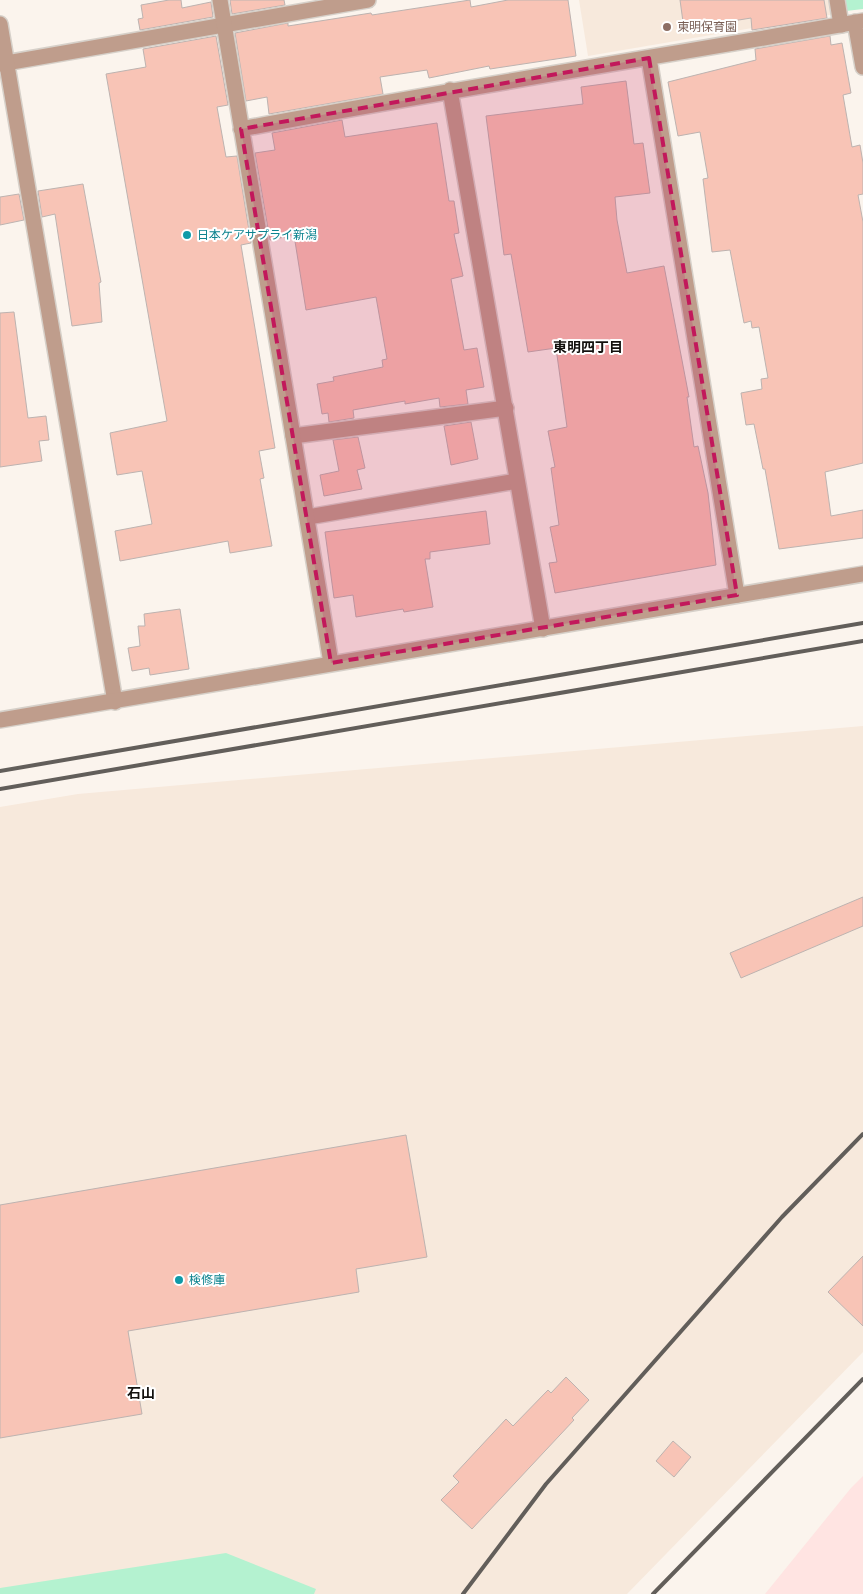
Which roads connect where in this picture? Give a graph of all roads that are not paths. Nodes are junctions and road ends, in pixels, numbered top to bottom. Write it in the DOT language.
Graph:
graph roads {
  1 [pos="220,0"];
  2 [pos="368,0"];
  3 [pos="837,0"];
  4 [pos="853,22"];
  5 [pos="0,24"];
  6 [pos="224,26"];
  7 [pos="649,58"];
  8 [pos="3,64"];
  9 [pos="863,67"];
  10 [pos="450,90"];
  11 [pos="241,129"];
  12 [pos="506,408"];
  13 [pos="292,436"];
  14 [pos="517,481"];
  15 [pos="308,517"];
  16 [pos="863,574"];
  17 [pos="737,595"];
  18 [pos="542,629"];
  19 [pos="331,663"];
  20 [pos="115,702"];
  21 [pos="0,720"];
  1 -- 6 [label="street"];
  2 -- 6 [label="street"];
  3 -- 4 [label="street"];
  4 -- 7 [label="street"];
  4 -- 9 [label="street"];
  5 -- 8 [label="street"];
  6 -- 8 [label="street"];
  6 -- 11 [label="street"];
  7 -- 10 [label="street"];
  7 -- 17 [label="street"];
  8 -- 20 [label="street"];
  10 -- 11 [label="street"];
  10 -- 12 [label="street"];
  11 -- 13 [label="street"];
  12 -- 13 [label="street"];
  12 -- 14 [label="street"];
  13 -- 15 [label="street"];
  14 -- 15 [label="street"];
  14 -- 18 [label="street"];
  15 -- 19 [label="street"];
  16 -- 17 [label="street"];
  17 -- 18 [label="street"];
  18 -- 19 [label="street"];
  19 -- 20 [label="street"];
  20 -- 21 [label="street"];
}
